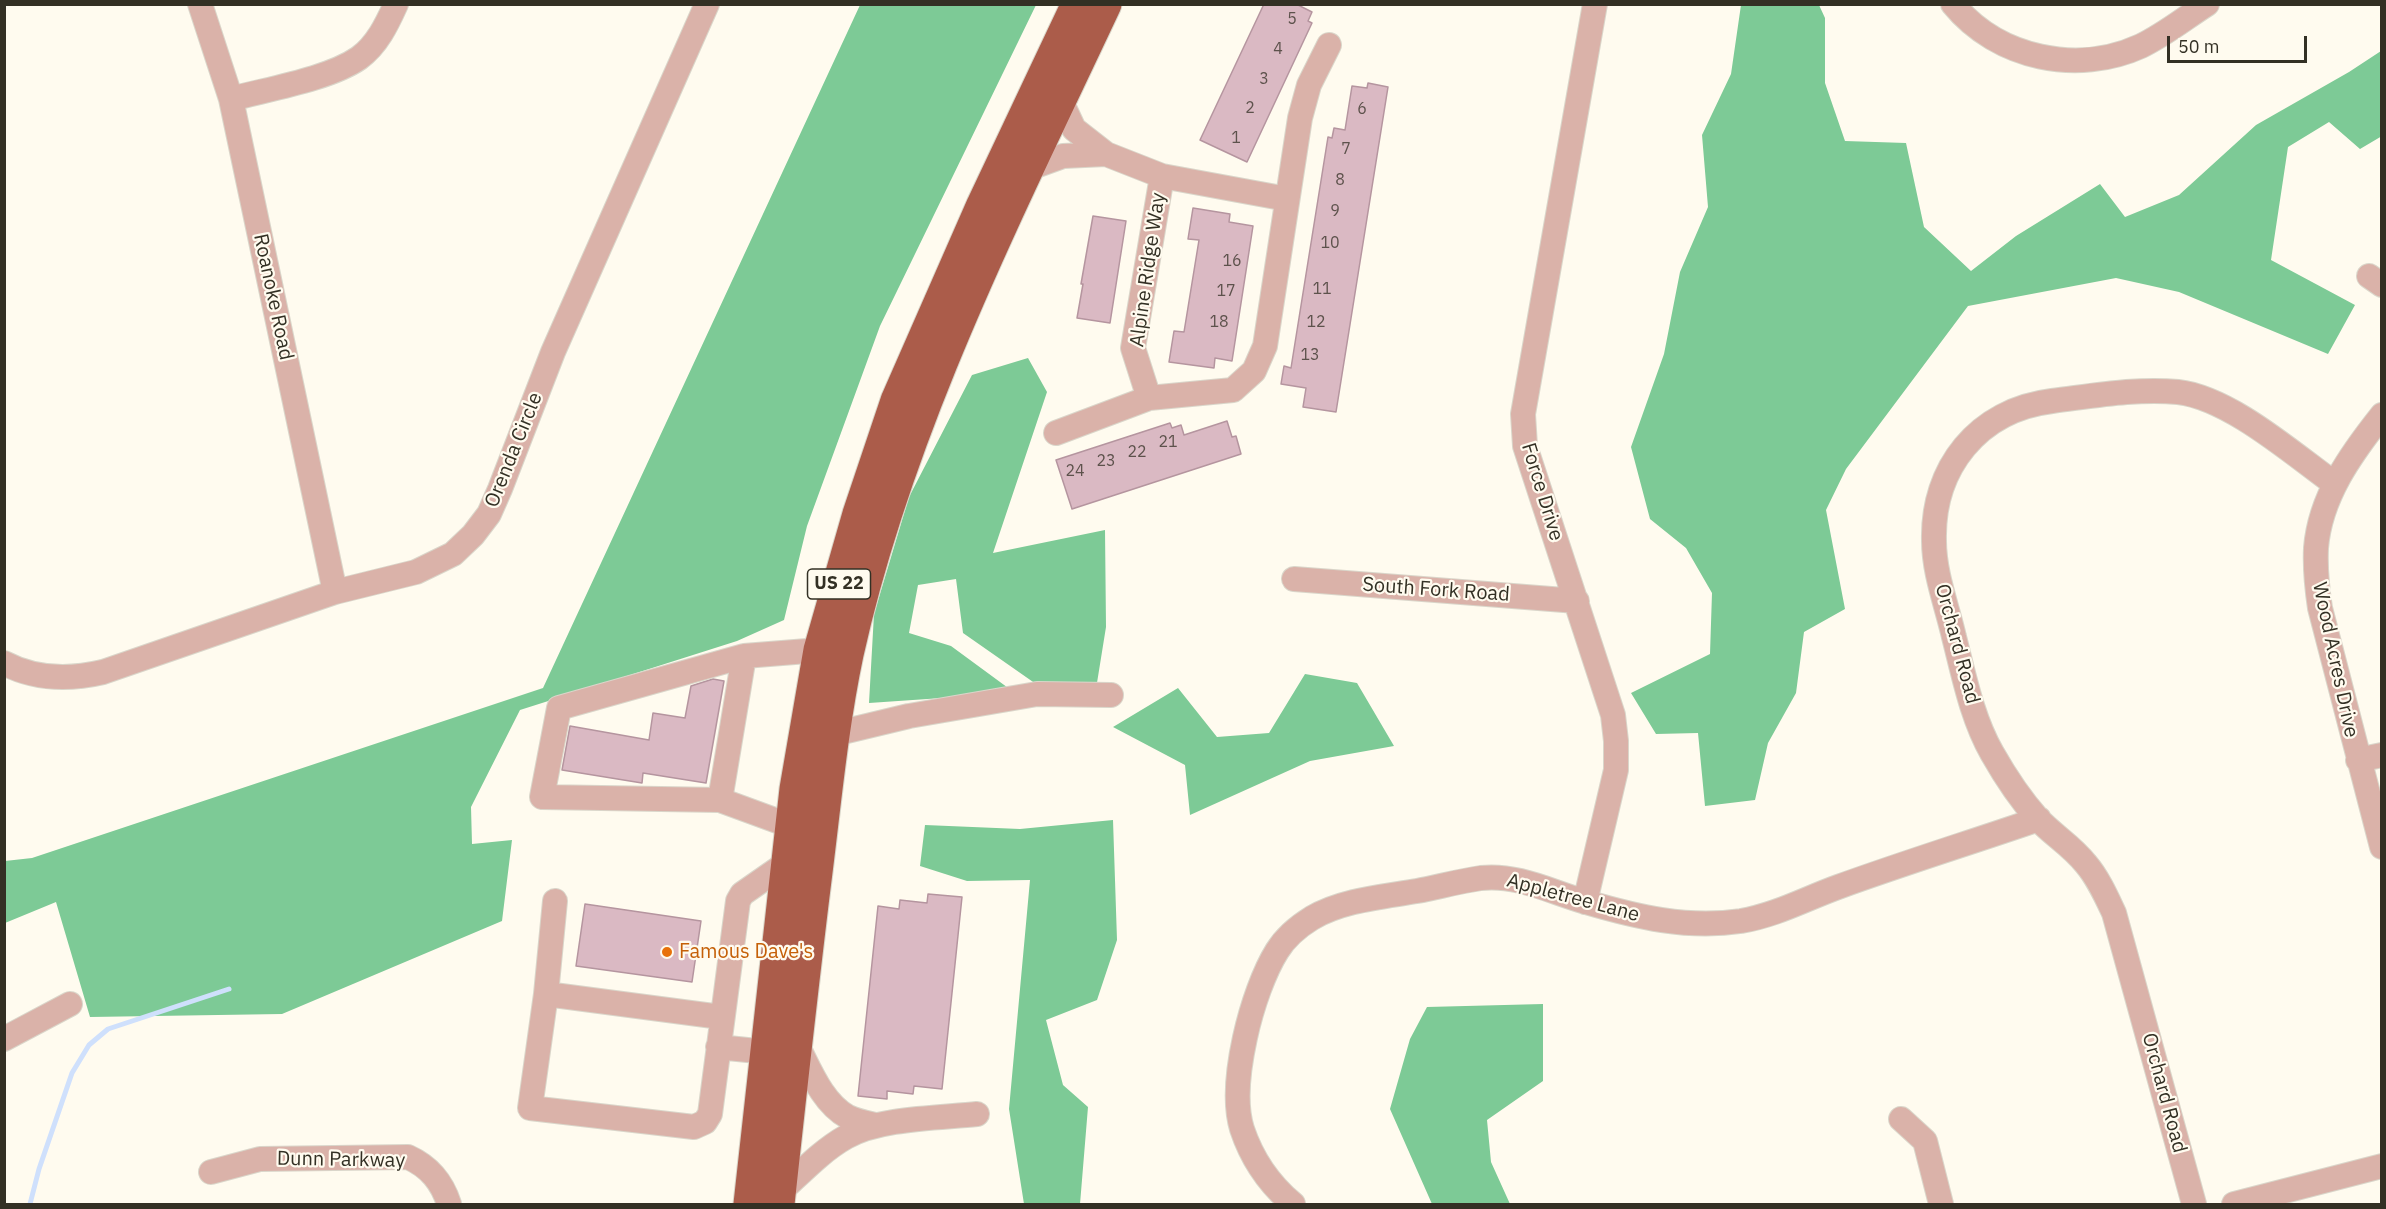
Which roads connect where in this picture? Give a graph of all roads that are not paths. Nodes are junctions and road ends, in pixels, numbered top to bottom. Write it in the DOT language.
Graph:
graph roads {
  1 [pos="200,4"];
  2 [pos="396,4"];
  3 [pos="706,4"];
  4 [pos="1078,4"];
  5 [pos="1105,4"];
  6 [pos="1595,4"];
  7 [pos="1953,4"];
  8 [pos="2207,4"];
  9 [pos="1329,45"];
  10 [pos="231,99"];
  11 [pos="1060,99"];
  12 [pos="1106,154"];
  13 [pos="1027,169"];
  14 [pos="1162,176"];
  15 [pos="1287,199"];
  16 [pos="1149,398"];
  17 [pos="2382,415"];
  18 [pos="1056,433"];
  19 [pos="2335,484"];
  20 [pos="1294,579"];
  21 [pos="335,592"];
  22 [pos="1577,601"];
  23 [pos="820,650"];
  24 [pos="744,656"];
  25 [pos="4,663"];
  26 [pos="1111,695"];
  27 [pos="834,734"];
  28 [pos="2382,755"];
  29 [pos="2358,760"];
  30 [pos="720,800"];
  31 [pos="2038,819"];
  32 [pos="791,826"];
  33 [pos="2382,848"];
  34 [pos="788,862"];
  35 [pos="555,901"];
  36 [pos="1585,902"];
  37 [pos="546,993"];
  38 [pos="70,1004"];
  39 [pos="722,1017"];
  40 [pos="4,1039"];
  41 [pos="718,1047"];
  42 [pos="781,1047"];
  43 [pos="977,1114"];
  44 [pos="1901,1119"];
  45 [pos="875,1125"];
  46 [pos="2382,1166"];
  47 [pos="211,1172"];
  48 [pos="761,1202"];
  49 [pos="449,1204"];
  50 [pos="1293,1204"];
  51 [pos="1941,1204"];
  52 [pos="2194,1204"];
  53 [pos="2234,1204"];
  1 -- 10 [label="street, Roanoke Road"];
  2 -- 10 [label="street"];
  3 -- 21 [label="street, Orenda Circle"];
  4 -- 23 [label="highway, US 22"];
  5 -- 11 [label="highway, US 22"];
  6 -- 22 [label="street, Force Drive"];
  7 -- 8 [label="street"];
  9 -- 15 [label="street"];
  10 -- 21 [label="street, Roanoke Road"];
  11 -- 12 [label="street, Alpine Ridge Way"];
  11 -- 13 [label="highway, US 22"];
  12 -- 13 [label="street, Alpine Ridge Way"];
  12 -- 14 [label="street, Alpine Ridge Way"];
  13 -- 27 [label="highway, US 22"];
  14 -- 15 [label="street, Alpine Ridge Way"];
  14 -- 16 [label="street, Alpine Ridge Way"];
  15 -- 16 [label="street"];
  16 -- 18 [label="street"];
  17 -- 19 [label="street, Wood Acres Drive"];
  19 -- 29 [label="street, Wood Acres Drive"];
  19 -- 31 [label="street, Orchard Road"];
  20 -- 22 [label="street, South Fork Road"];
  21 -- 25 [label="street, Orenda Circle"];
  22 -- 36 [label="street, Force Drive"];
  23 -- 24 [label="street"];
  23 -- 32 [label="highway, US 22"];
  24 -- 30 [label="street"];
  24 -- 30 [label="street"];
  26 -- 27 [label="street"];
  27 -- 42 [label="highway, US 22"];
  28 -- 29 [label="street"];
  29 -- 33 [label="street, Wood Acres Drive"];
  30 -- 32 [label="street"];
  31 -- 36 [label="street, Appletree Lane"];
  31 -- 52 [label="street, Orchard Road"];
  32 -- 34 [label="highway, US 22"];
  34 -- 39 [label="street"];
  34 -- 42 [label="highway, US 22"];
  35 -- 37 [label="street"];
  36 -- 50 [label="street, Appletree Lane"];
  37 -- 39 [label="street"];
  37 -- 41 [label="street"];
  38 -- 40 [label="street"];
  39 -- 41 [label="street"];
  41 -- 42 [label="street"];
  42 -- 45 [label="street"];
  42 -- 48 [label="highway, US 22"];
  43 -- 45 [label="street"];
  44 -- 51 [label="street"];
  45 -- 48 [label="street"];
  46 -- 53 [label="street"];
  47 -- 49 [label="street, Dunn Parkway"];
}
